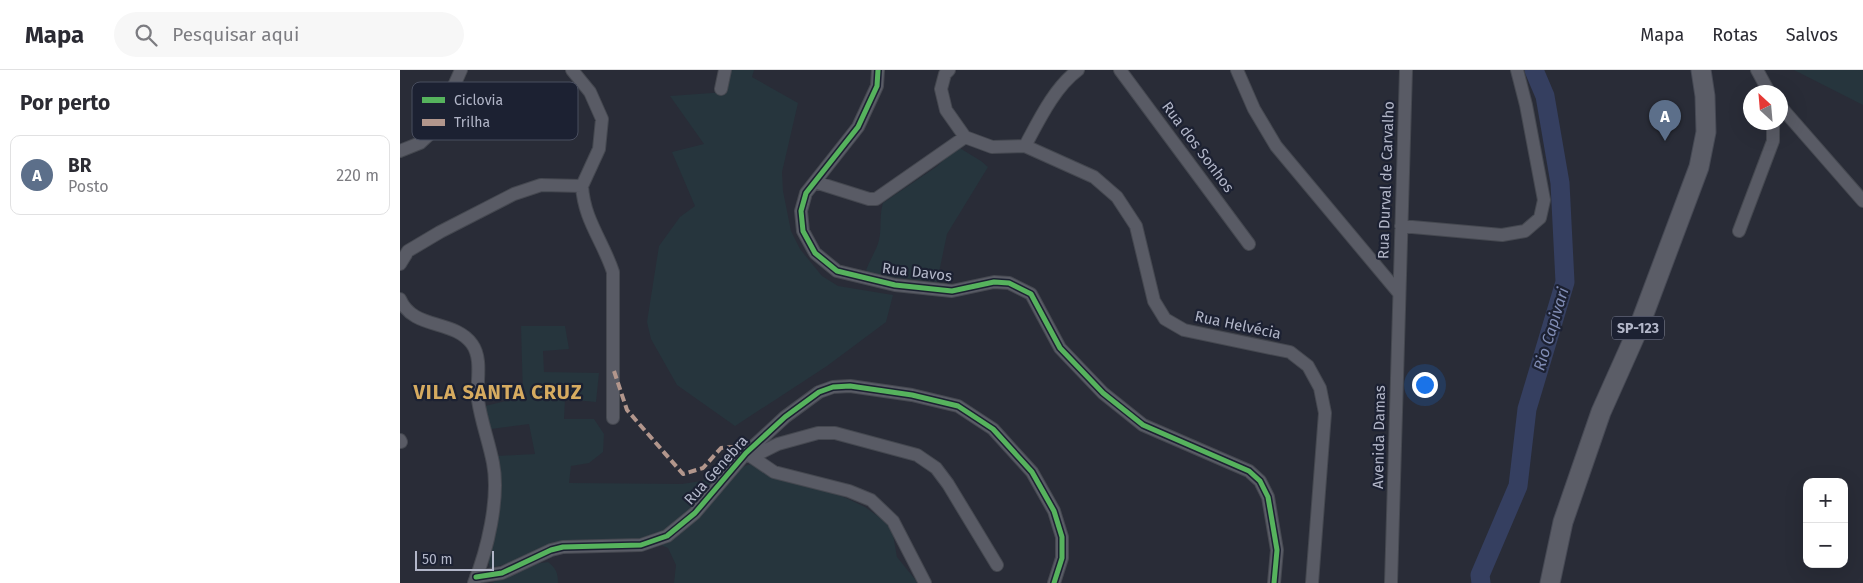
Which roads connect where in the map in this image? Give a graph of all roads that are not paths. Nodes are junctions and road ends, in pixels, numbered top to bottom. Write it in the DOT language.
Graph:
graph roads {
  1 [pos="461,70"];
  2 [pos="572,70"];
  3 [pos="725,70"];
  4 [pos="878,70"];
  5 [pos="949,70"];
  6 [pos="1078,70"];
  7 [pos="1120,70"];
  8 [pos="1237,70"];
  9 [pos="1406,70"];
  10 [pos="1517,70"];
  11 [pos="1701,70"];
  12 [pos="1756,70"];
  13 [pos="456,82"];
  14 [pos="1765,85"];
  15 [pos="721,88"];
  16 [pos="1788,115"];
  17 [pos="1773,130"];
  18 [pos="965,137"];
  19 [pos="423,140"];
  20 [pos="1025,146"];
  21 [pos="400,151"];
  22 [pos="815,182"];
  23 [pos="582,186"];
  24 [pos="1863,201"];
  25 [pos="1401,226"];
  26 [pos="1739,231"];
  27 [pos="1249,244"];
  28 [pos="400,264"];
  29 [pos="1398,292"];
  30 [pos="400,299"];
  31 [pos="613,418"];
  32 [pos="749,455"];
  33 [pos="997,565"];
  34 [pos="475,580"];
  35 [pos="925,583"];
  36 [pos="1054,583"];
  37 [pos="1274,583"];
  38 [pos="1312,583"];
  39 [pos="1391,583"];
  40 [pos="1550,583"];
  1 -- 13 [label="street"];
  2 -- 23 [label="street"];
  3 -- 15 [label="street"];
  4 -- 22 [label="street, Rua Davos"];
  5 -- 18 [label="street"];
  6 -- 20 [label="street"];
  7 -- 27 [label="street, Rua dos Sonhos"];
  8 -- 29 [label="street"];
  9 -- 25 [label="street, Rua Durval de Carvalho"];
  10 -- 25 [label="street"];
  11 -- 40 [label="main road, SP-123"];
  12 -- 14 [label="street"];
  16 -- 24 [label="street"];
  17 -- 26 [label="street"];
  18 -- 20 [label="street, Rua Helvécia"];
  18 -- 22 [label="street"];
  19 -- 21 [label="street"];
  20 -- 38 [label="street, Rua Helvécia"];
  22 -- 37 [label="street, Rua Davos"];
  23 -- 28 [label="street"];
  23 -- 31 [label="street"];
  25 -- 29 [label="street, Rua Durval de Carvalho"];
  29 -- 39 [label="street, Avenida Damas"];
  30 -- 34 [label="street, Rua Genebra"];
  32 -- 33 [label="street"];
  32 -- 34 [label="street, Rua Genebra"];
  32 -- 35 [label="street, Rua Genebra"];
  32 -- 36 [label="street, Rua Genebra"];
}
